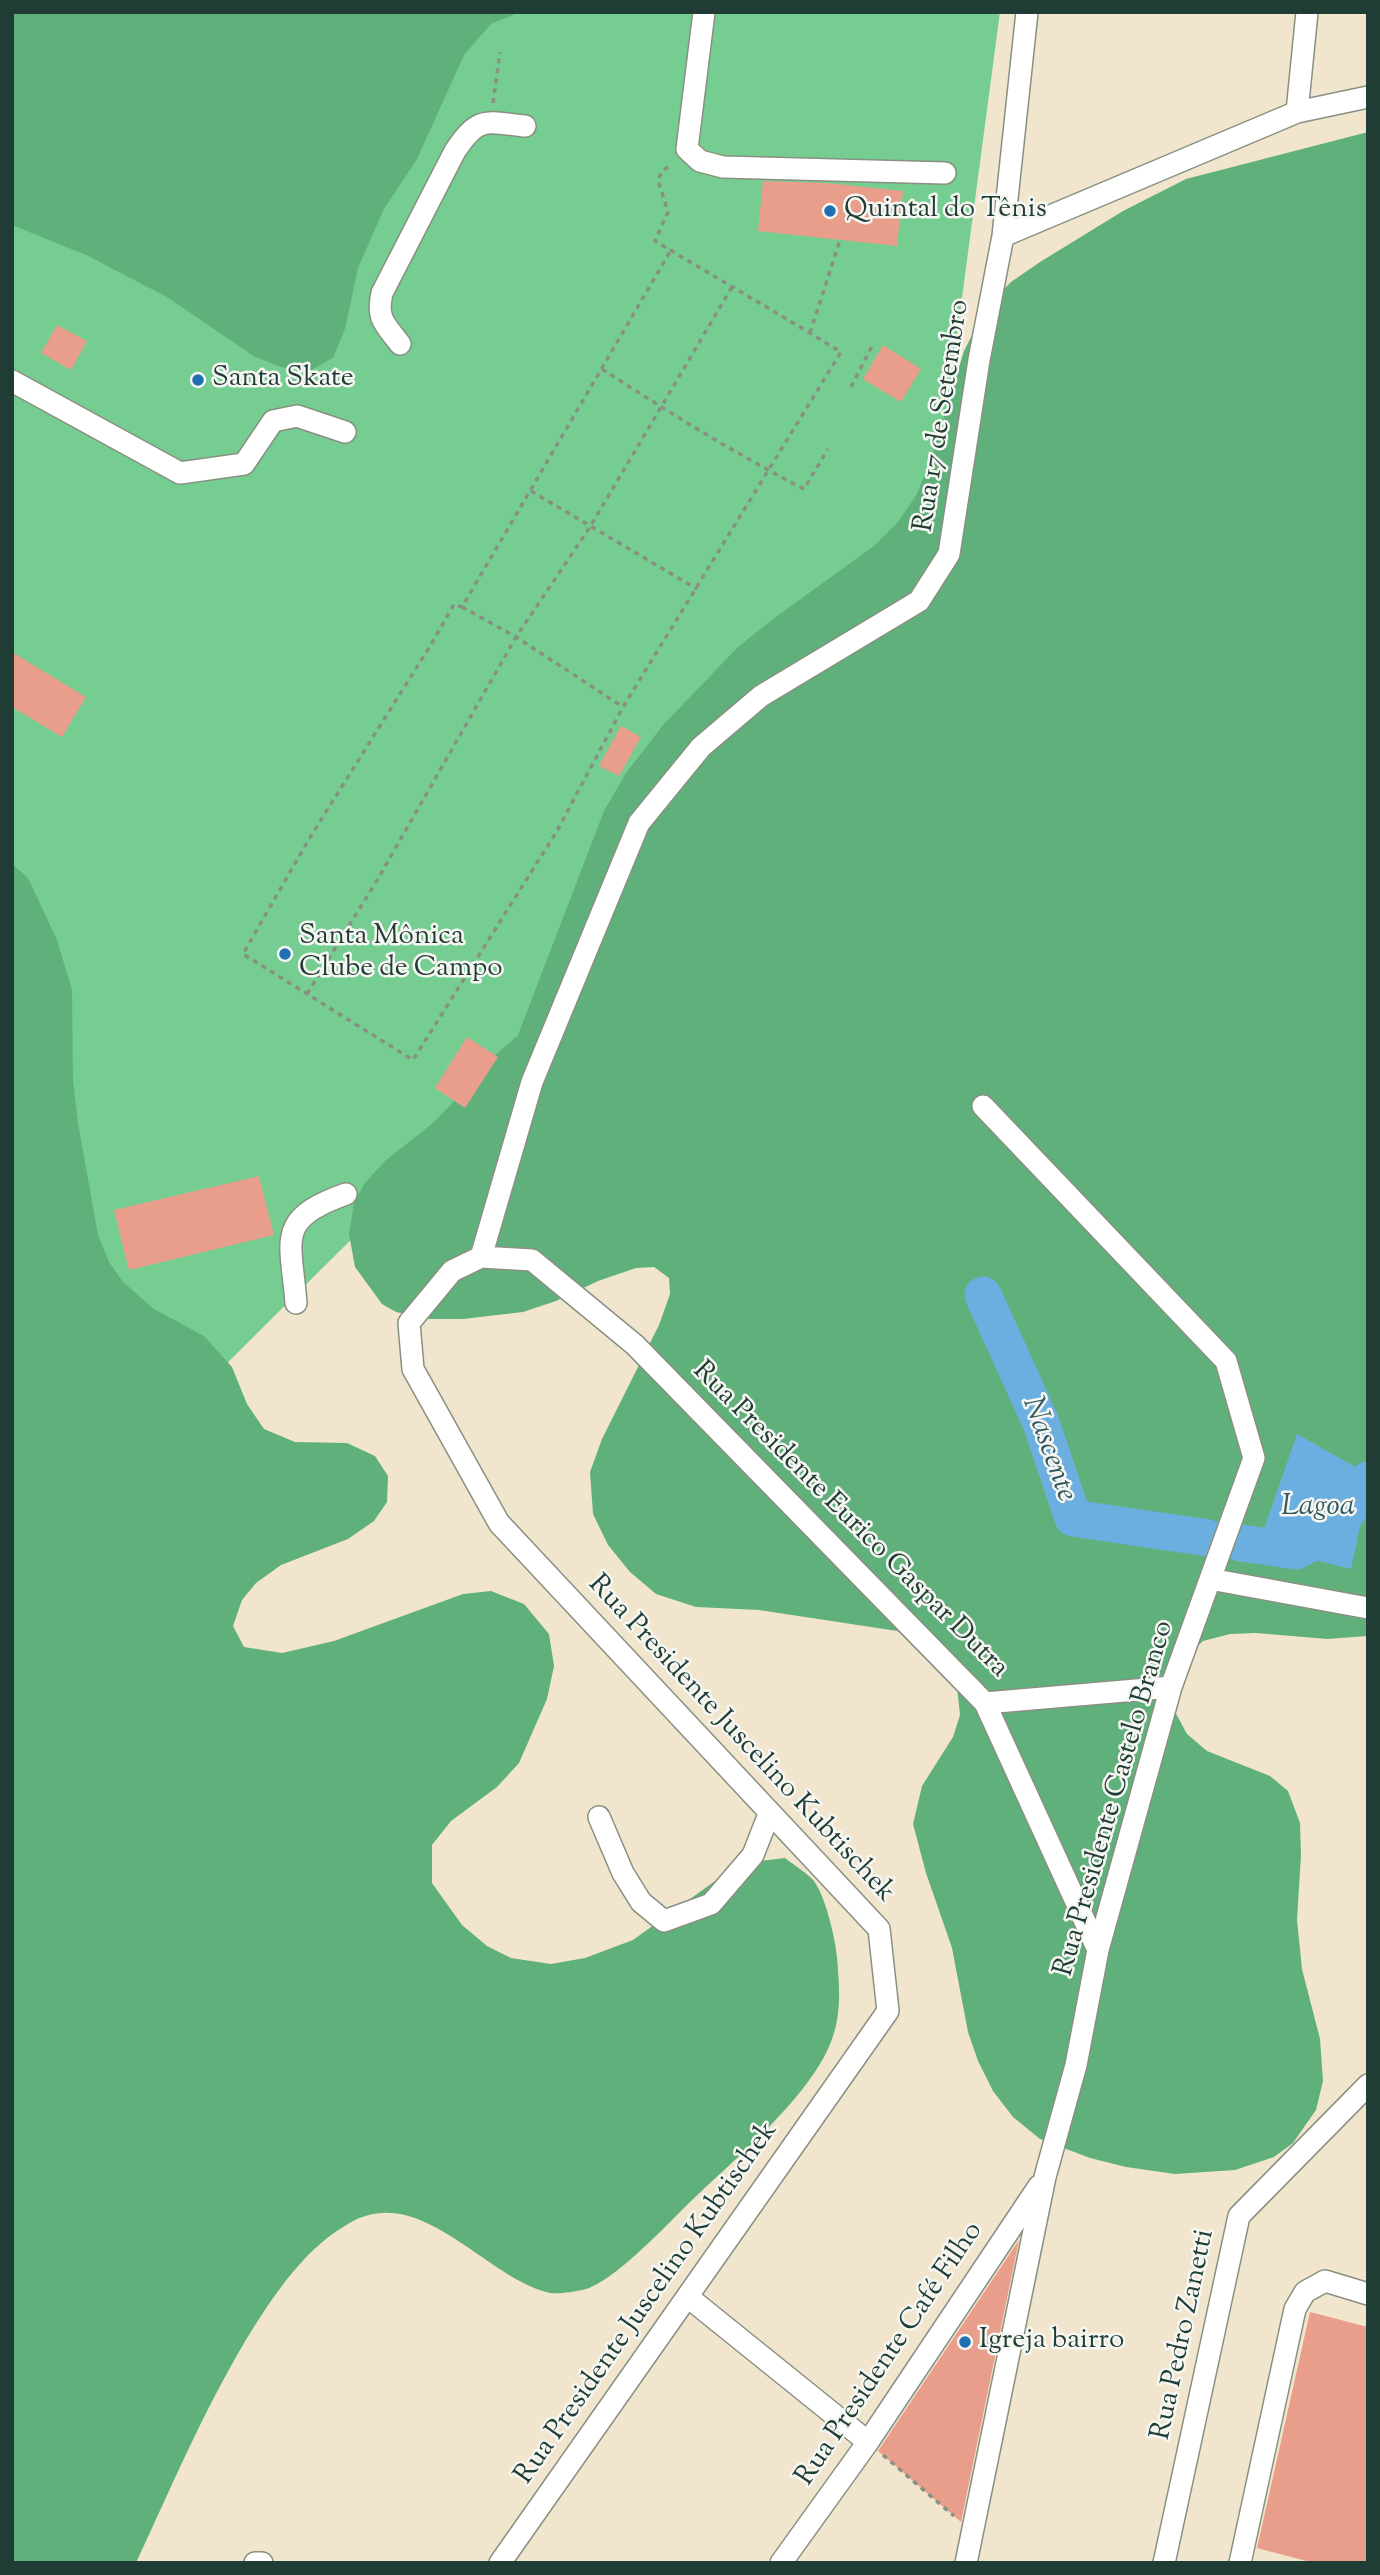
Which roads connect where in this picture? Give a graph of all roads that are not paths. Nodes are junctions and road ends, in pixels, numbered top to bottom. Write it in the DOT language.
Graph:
graph roads {
  1 [pos="704,12"];
  2 [pos="1027,12"];
  3 [pos="1307,12"];
  4 [pos="1368,97"];
  5 [pos="1297,112"];
  6 [pos="526,126"];
  7 [pos="945,173"];
  8 [pos="1003,236"];
  9 [pos="400,344"];
  10 [pos="12,381"];
  11 [pos="345,432"];
  12 [pos="983,1106"];
  13 [pos="346,1194"];
  14 [pos="481,1257"];
  15 [pos="296,1303"];
  16 [pos="1210,1579"];
  17 [pos="1368,1608"];
  18 [pos="1171,1687"];
  19 [pos="985,1703"];
  20 [pos="769,1814"];
  21 [pos="599,1817"];
  22 [pos="1098,1950"];
  23 [pos="1368,2085"];
  24 [pos="1045,2178"];
  25 [pos="1368,2294"];
  26 [pos="688,2297"];
  27 [pos="868,2442"];
  28 [pos="255,2563"];
  29 [pos="262,2563"];
  30 [pos="500,2563"];
  31 [pos="781,2563"];
  32 [pos="966,2563"];
  33 [pos="1164,2563"];
  34 [pos="1240,2563"];
  1 -- 7 [label="street"];
  2 -- 8 [label="street, Rua 17 de Setembro"];
  3 -- 5 [label="street"];
  4 -- 5 [label="street"];
  5 -- 8 [label="street"];
  6 -- 9 [label="street"];
  8 -- 14 [label="street, Rua 17 de Setembro"];
  10 -- 11 [label="street"];
  12 -- 16 [label="street, Rua Presidente Castelo Branco"];
  13 -- 15 [label="street"];
  14 -- 19 [label="street, Rua Presidente Eurico Gaspar Dutra"];
  14 -- 20 [label="street, Rua Presidente Juscelino Kubtischek"];
  16 -- 17 [label="street"];
  16 -- 18 [label="street, Rua Presidente Castelo Branco"];
  18 -- 19 [label="street, Rua Presidente Eurico Gaspar Dutra"];
  18 -- 22 [label="street, Rua Presidente Castelo Branco"];
  19 -- 22 [label="street"];
  20 -- 21 [label="street"];
  20 -- 26 [label="street, Rua Presidente Juscelino Kubtischek"];
  22 -- 24 [label="street, Rua Presidente Castelo Branco"];
  23 -- 33 [label="street, Rua Pedro Zanetti"];
  24 -- 27 [label="street, Rua Presidente Café Filho"];
  24 -- 32 [label="street, Rua Presidente Castelo Branco"];
  25 -- 34 [label="street"];
  26 -- 27 [label="street"];
  26 -- 30 [label="street, Rua Presidente Juscelino Kubtischek"];
  27 -- 31 [label="street, Rua Presidente Café Filho"];
  28 -- 29 [label="street"];
}
